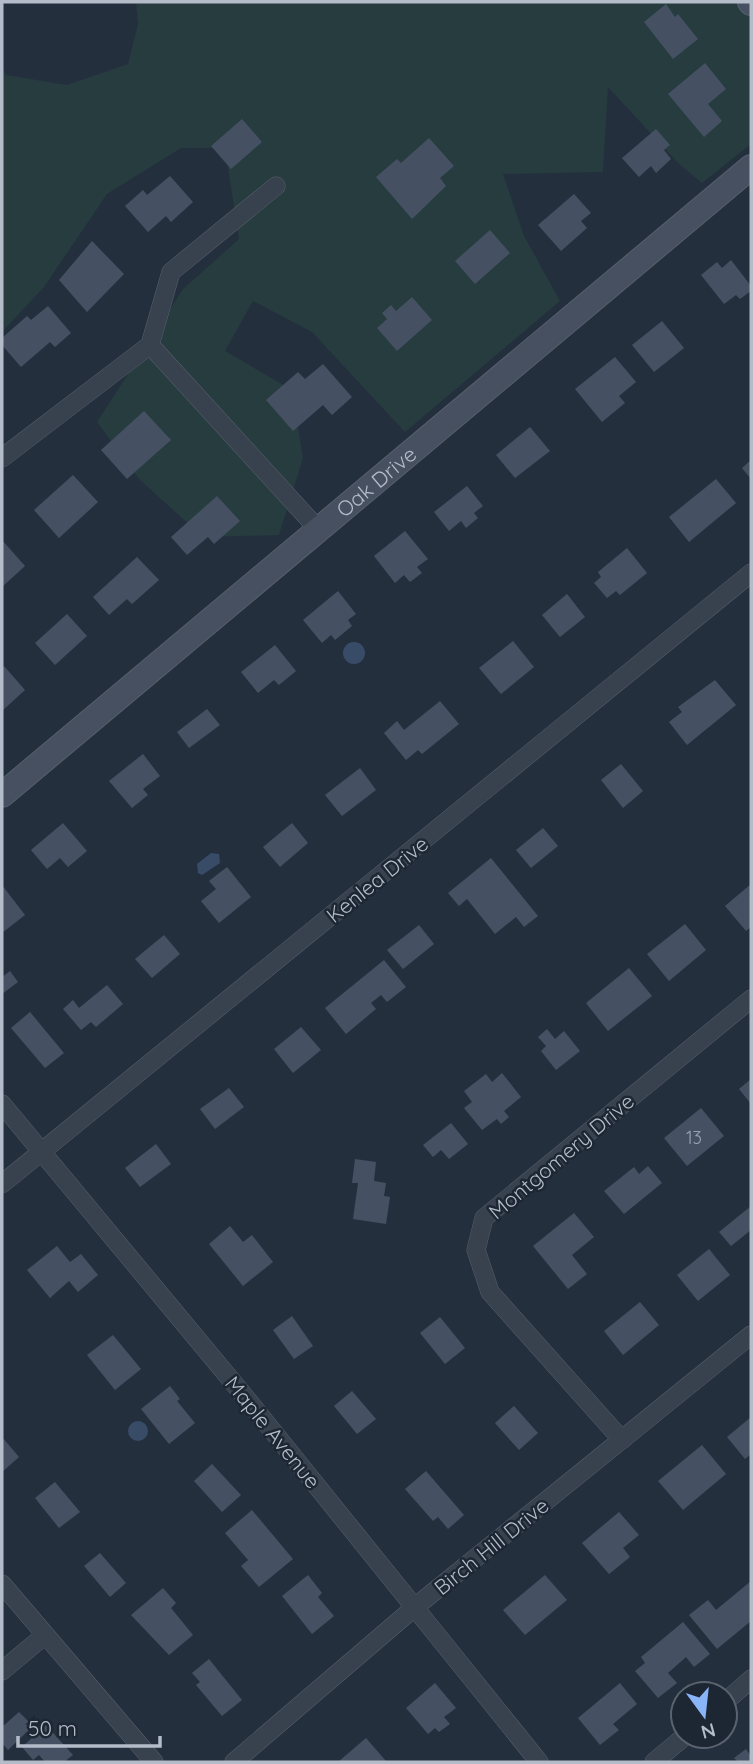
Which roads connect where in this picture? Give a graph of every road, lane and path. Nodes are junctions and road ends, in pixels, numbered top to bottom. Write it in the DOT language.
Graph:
graph roads {
  1 [pos="751,167"];
  2 [pos="276,187"];
  3 [pos="149,345"];
  4 [pos="2,458"];
  5 [pos="317,528"];
  6 [pos="751,573"];
  7 [pos="2,795"];
  8 [pos="751,999"];
  9 [pos="2,1104"];
  10 [pos="40,1152"];
  11 [pos="2,1184"];
  12 [pos="751,1335"];
  13 [pos="622,1440"];
  14 [pos="2,1584"];
  15 [pos="415,1607"];
  16 [pos="45,1635"];
  17 [pos="2,1671"];
  18 [pos="669,1749"];
  19 [pos="154,1762"];
  20 [pos="234,1762"];
  21 [pos="539,1762"];
  22 [pos="654,1762"];
  1 -- 5 [label="street, Oak Drive"];
  2 -- 3 [label="street"];
  3 -- 4 [label="street"];
  3 -- 5 [label="street"];
  5 -- 7 [label="street, Oak Drive"];
  6 -- 10 [label="street, Kenlea Drive"];
  8 -- 13 [label="street, Montgomery Drive"];
  9 -- 10 [label="street, Maple Avenue"];
  10 -- 11 [label="street, Kenlea Drive"];
  10 -- 15 [label="street, Maple Avenue"];
  12 -- 13 [label="street, Birch Hill Drive"];
  13 -- 15 [label="street, Birch Hill Drive"];
  14 -- 16 [label="street"];
  15 -- 20 [label="street, Birch Hill Drive"];
  15 -- 21 [label="street, Maple Avenue"];
  16 -- 17 [label="street"];
  16 -- 19 [label="street"];
  18 -- 22 [label="street"];
}
